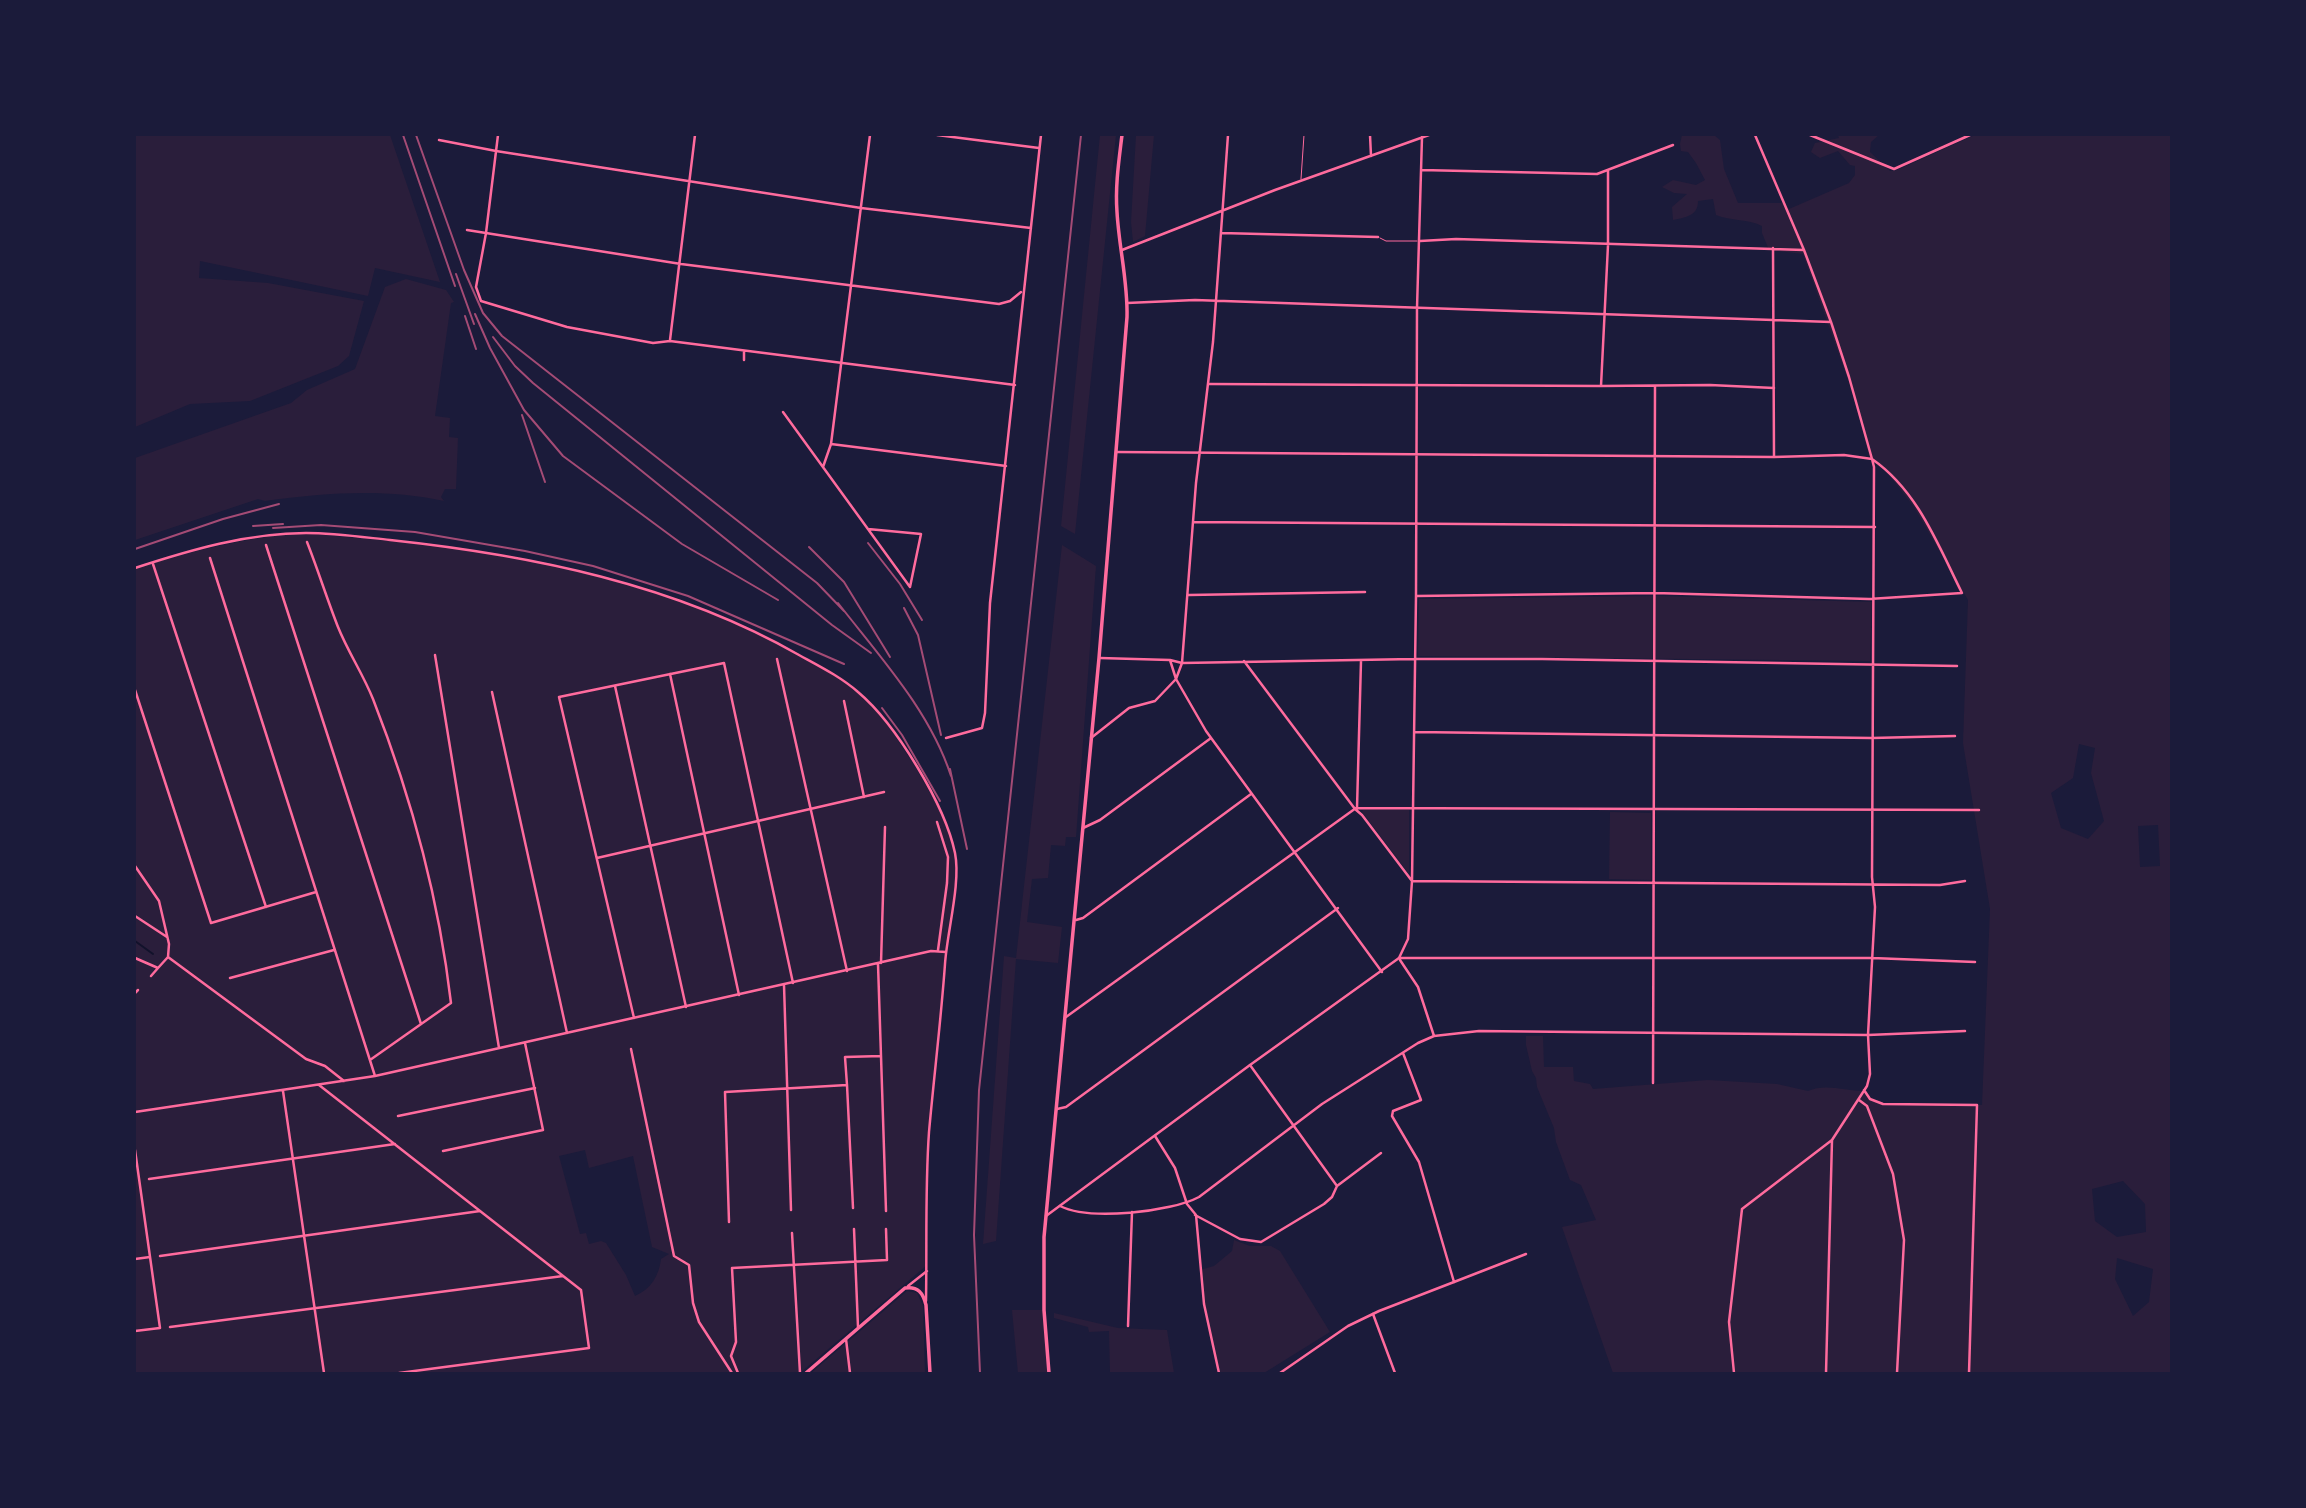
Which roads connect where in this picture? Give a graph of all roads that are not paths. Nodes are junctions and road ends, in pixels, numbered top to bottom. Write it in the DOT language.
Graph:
graph roads {
  1 [pos="498,135"];
  2 [pos="695,135"];
  3 [pos="870,135"];
  4 [pos="937,135"];
  5 [pos="1041,135"];
  6 [pos="1122,135"];
  7 [pos="1228,135"];
  8 [pos="1304,135"];
  9 [pos="1370,135"];
  10 [pos="1429,135"];
  11 [pos="1755,135"];
  12 [pos="1810,135"];
  13 [pos="1970,135"];
  14 [pos="1422,137"];
  15 [pos="439,141"];
  16 [pos="1673,145"];
  17 [pos="1039,148"];
  18 [pos="496,151"];
  19 [pos="1371,156"];
  20 [pos="1422,170"];
  21 [pos="1608,171"];
  22 [pos="691,180"];
  23 [pos="1301,182"];
  24 [pos="860,208"];
  25 [pos="1222,210"];
  26 [pos="1032,228"];
  27 [pos="467,230"];
  28 [pos="486,233"];
  29 [pos="1221,233"];
  30 [pos="1378,237"];
  31 [pos="1420,241"];
  32 [pos="1608,245"];
  33 [pos="1773,248"];
  34 [pos="1122,250"];
  35 [pos="1804,250"];
  36 [pos="681,264"];
  37 [pos="849,285"];
  38 [pos="1023,290"];
  39 [pos="1216,301"];
  40 [pos="1127,303"];
  41 [pos="1417,308"];
  42 [pos="1606,314"];
  43 [pos="1773,319"];
  44 [pos="1831,322"];
  45 [pos="670,341"];
  46 [pos="744,352"];
  47 [pos="744,359"];
  48 [pos="841,364"];
  49 [pos="1209,384"];
  50 [pos="1015,385"];
  51 [pos="1416,385"];
  52 [pos="1601,386"];
  53 [pos="1655,386"];
  54 [pos="1774,388"];
  55 [pos="783,412"];
  56 [pos="831,444"];
  57 [pos="1116,452"];
  58 [pos="1200,453"];
  59 [pos="1415,454"];
  60 [pos="1655,456"];
  61 [pos="1774,457"];
  62 [pos="1872,459"];
  63 [pos="1006,466"];
  64 [pos="823,467"];
  65 [pos="1193,522"];
  66 [pos="1416,523"];
  67 [pos="1655,527"];
  68 [pos="1875,527"];
  69 [pos="868,529"];
  70 [pos="307,542"];
  71 [pos="267,545"];
  72 [pos="210,558"];
  73 [pos="153,563"];
  74 [pos="135,568"];
  75 [pos="1364,592"];
  76 [pos="1655,593"];
  77 [pos="1188,595"];
  78 [pos="1416,596"];
  79 [pos="1874,598"];
  80 [pos="435,656"];
  81 [pos="1098,658"];
  82 [pos="777,659"];
  83 [pos="1414,659"];
  84 [pos="1170,660"];
  85 [pos="1244,661"];
  86 [pos="1361,661"];
  87 [pos="1182,663"];
  88 [pos="1655,663"];
  89 [pos="1873,664"];
  90 [pos="1957,666"];
  91 [pos="670,674"];
  92 [pos="1176,680"];
  93 [pos="615,686"];
  94 [pos="135,690"];
  95 [pos="492,692"];
  96 [pos="844,701"];
  97 [pos="1415,732"];
  98 [pos="1655,735"];
  99 [pos="1955,736"];
  100 [pos="946,737"];
  101 [pos="1091,737"];
  102 [pos="1211,738"];
  103 [pos="1872,738"];
  104 [pos="884,792"];
  105 [pos="1251,794"];
  106 [pos="864,797"];
  107 [pos="1356,808"];
  108 [pos="1413,808"];
  109 [pos="1654,808"];
  110 [pos="811,809"];
  111 [pos="1872,810"];
  112 [pos="1979,810"];
  113 [pos="757,821"];
  114 [pos="937,822"];
  115 [pos="885,827"];
  116 [pos="1083,828"];
  117 [pos="704,833"];
  118 [pos="650,846"];
  119 [pos="1295,853"];
  120 [pos="597,858"];
  121 [pos="135,866"];
  122 [pos="1412,881"];
  123 [pos="1965,881"];
  124 [pos="1654,883"];
  125 [pos="1874,884"];
  126 [pos="316,892"];
  127 [pos="266,907"];
  128 [pos="1338,908"];
  129 [pos="135,916"];
  130 [pos="1072,921"];
  131 [pos="167,937"];
  132 [pos="334,950"];
  133 [pos="939,950"];
  134 [pos="946,952"];
  135 [pos="168,957"];
  136 [pos="135,958"];
  137 [pos="1399,958"];
  138 [pos="1654,958"];
  139 [pos="1872,958"];
  140 [pos="1975,962"];
  141 [pos="879,963"];
  142 [pos="158,968"];
  143 [pos="847,971"];
  144 [pos="1382,972"];
  145 [pos="151,976"];
  146 [pos="230,978"];
  147 [pos="793,983"];
  148 [pos="784,985"];
  149 [pos="739,995"];
  150 [pos="686,1007"];
  151 [pos="634,1018"];
  152 [pos="1064,1019"];
  153 [pos="421,1024"];
  154 [pos="1965,1031"];
  155 [pos="567,1033"];
  156 [pos="1654,1033"];
  157 [pos="1868,1035"];
  158 [pos="1434,1036"];
  159 [pos="525,1043"];
  160 [pos="499,1048"];
  161 [pos="631,1049"];
  162 [pos="1403,1053"];
  163 [pos="881,1056"];
  164 [pos="370,1060"];
  165 [pos="1250,1065"];
  166 [pos="375,1076"];
  167 [pos="344,1081"];
  168 [pos="1653,1083"];
  169 [pos="319,1085"];
  170 [pos="847,1085"];
  171 [pos="535,1088"];
  172 [pos="788,1088"];
  173 [pos="283,1091"];
  174 [pos="1864,1091"];
  175 [pos="1858,1099"];
  176 [pos="1058,1109"];
  177 [pos="135,1112"];
  178 [pos="398,1116"];
  179 [pos="1294,1125"];
  180 [pos="1155,1136"];
  181 [pos="1832,1140"];
  182 [pos="395,1144"];
  183 [pos="135,1150"];
  184 [pos="443,1151"];
  185 [pos="1381,1153"];
  186 [pos="293,1158"];
  187 [pos="149,1179"];
  188 [pos="137,1181"];
  189 [pos="1337,1186"];
  190 [pos="1187,1204"];
  191 [pos="1060,1206"];
  192 [pos="853,1208"];
  193 [pos="791,1210"];
  194 [pos="480,1211"];
  195 [pos="886,1211"];
  196 [pos="1132,1212"];
  197 [pos="1046,1216"];
  198 [pos="1196,1216"];
  199 [pos="729,1222"];
  200 [pos="854,1229"];
  201 [pos="886,1229"];
  202 [pos="792,1233"];
  203 [pos="304,1235"];
  204 [pos="1526,1254"];
  205 [pos="160,1256"];
  206 [pos="150,1257"];
  207 [pos="135,1259"];
  208 [pos="855,1261"];
  209 [pos="794,1264"];
  210 [pos="927,1271"];
  211 [pos="563,1276"];
  212 [pos="1454,1282"];
  213 [pos="905,1288"];
  214 [pos="926,1305"];
  215 [pos="314,1308"];
  216 [pos="1373,1314"];
  217 [pos="1128,1326"];
  218 [pos="170,1327"];
  219 [pos="858,1329"];
  220 [pos="135,1331"];
  221 [pos="846,1339"];
  222 [pos="324,1373"];
  223 [pos="399,1373"];
  224 [pos="732,1373"];
  225 [pos="738,1373"];
  226 [pos="800,1373"];
  227 [pos="806,1373"];
  228 [pos="850,1373"];
  229 [pos="930,1373"];
  230 [pos="1049,1373"];
  231 [pos="1219,1373"];
  232 [pos="1280,1373"];
  233 [pos="1395,1373"];
  234 [pos="1734,1373"];
  235 [pos="1826,1373"];
  236 [pos="1897,1373"];
  237 [pos="1969,1373"];
  1 -- 18 [label="street"];
  2 -- 22 [label="street"];
  3 -- 24 [label="street"];
  4 -- 17 [label="street"];
  5 -- 17 [label="street"];
  6 -- 34 [label="main road"];
  7 -- 25 [label="street"];
  8 -- 23 [label="lane"];
  9 -- 19 [label="street"];
  10 -- 14 [label="street"];
  11 -- 35 [label="street"];
  12 -- 13 [label="street"];
  14 -- 19 [label="street"];
  14 -- 20 [label="street"];
  15 -- 18 [label="street"];
  16 -- 21 [label="street"];
  17 -- 26 [label="street"];
  18 -- 22 [label="street"];
  18 -- 28 [label="street"];
  19 -- 23 [label="street"];
  20 -- 21 [label="street"];
  20 -- 31 [label="street"];
  21 -- 32 [label="street"];
  22 -- 24 [label="street"];
  22 -- 36 [label="street"];
  23 -- 25 [label="street"];
  24 -- 26 [label="street"];
  24 -- 37 [label="street"];
  25 -- 29 [label="street"];
  25 -- 34 [label="street"];
  26 -- 38 [label="street"];
  27 -- 28 [label="street"];
  28 -- 36 [label="street"];
  28 -- 45 [label="street"];
  29 -- 30 [label="street"];
  29 -- 39 [label="street"];
  30 -- 31 [label="lane"];
  31 -- 32 [label="street"];
  31 -- 41 [label="street"];
  32 -- 33 [label="street"];
  32 -- 42 [label="street"];
  33 -- 35 [label="street"];
  33 -- 43 [label="street"];
  34 -- 40 [label="main road"];
  35 -- 44 [label="street"];
  36 -- 37 [label="street"];
  36 -- 45 [label="street"];
  37 -- 38 [label="street"];
  37 -- 48 [label="street"];
  38 -- 50 [label="street"];
  39 -- 40 [label="street"];
  39 -- 41 [label="street"];
  39 -- 49 [label="street"];
  40 -- 57 [label="main road"];
  41 -- 42 [label="street"];
  41 -- 51 [label="street"];
  42 -- 43 [label="street"];
  42 -- 52 [label="street"];
  43 -- 44 [label="street"];
  43 -- 54 [label="street"];
  44 -- 62 [label="street"];
  45 -- 46 [label="street"];
  46 -- 47 [label="street"];
  46 -- 48 [label="street"];
  48 -- 50 [label="street"];
  48 -- 56 [label="street"];
  49 -- 51 [label="street"];
  49 -- 58 [label="street"];
  50 -- 63 [label="street"];
  51 -- 52 [label="street"];
  51 -- 59 [label="street"];
  52 -- 53 [label="street"];
  53 -- 54 [label="street"];
  53 -- 60 [label="street"];
  54 -- 61 [label="street"];
  55 -- 64 [label="street"];
  56 -- 63 [label="street"];
  56 -- 64 [label="street"];
  57 -- 58 [label="street"];
  57 -- 81 [label="main road"];
  58 -- 59 [label="street"];
  58 -- 65 [label="street"];
  59 -- 60 [label="street"];
  59 -- 66 [label="street"];
  60 -- 61 [label="street"];
  60 -- 67 [label="street"];
  61 -- 62 [label="street"];
  62 -- 68 [label="street"];
  62 -- 79 [label="street"];
  63 -- 100 [label="street"];
  64 -- 69 [label="street"];
  65 -- 66 [label="street"];
  65 -- 77 [label="street"];
  66 -- 67 [label="street"];
  66 -- 78 [label="street"];
  67 -- 68 [label="street"];
  67 -- 76 [label="street"];
  68 -- 79 [label="street"];
  69 -- 69 [label="street"];
  70 -- 153 [label="street"];
  71 -- 153 [label="street"];
  72 -- 126 [label="street"];
  73 -- 74 [label="street"];
  73 -- 127 [label="street"];
  73 -- 134 [label="street"];
  75 -- 77 [label="street"];
  76 -- 78 [label="street"];
  76 -- 79 [label="street"];
  76 -- 88 [label="street"];
  77 -- 87 [label="street"];
  78 -- 83 [label="street"];
  79 -- 89 [label="street"];
  80 -- 160 [label="street"];
  81 -- 84 [label="street"];
  81 -- 101 [label="main road"];
  82 -- 110 [label="street"];
  83 -- 86 [label="street"];
  83 -- 88 [label="street"];
  83 -- 97 [label="street"];
  84 -- 87 [label="street"];
  84 -- 92 [label="street"];
  85 -- 86 [label="street"];
  85 -- 87 [label="street"];
  85 -- 107 [label="street"];
  86 -- 107 [label="street"];
  87 -- 92 [label="street"];
  88 -- 89 [label="street"];
  88 -- 98 [label="street"];
  89 -- 90 [label="street"];
  89 -- 103 [label="street"];
  91 -- 93 [label="street"];
  91 -- 113 [label="street"];
  91 -- 117 [label="street"];
  92 -- 101 [label="street"];
  92 -- 102 [label="street"];
  93 -- 118 [label="street"];
  93 -- 120 [label="street"];
  94 -- 127 [label="street"];
  95 -- 155 [label="street"];
  96 -- 106 [label="street"];
  97 -- 98 [label="street"];
  97 -- 108 [label="street"];
  98 -- 103 [label="street"];
  98 -- 109 [label="street"];
  99 -- 103 [label="street"];
  101 -- 116 [label="main road"];
  102 -- 105 [label="street"];
  102 -- 116 [label="street"];
  103 -- 111 [label="street"];
  104 -- 106 [label="street"];
  105 -- 119 [label="street"];
  105 -- 130 [label="street"];
  106 -- 110 [label="street"];
  107 -- 108 [label="street"];
  107 -- 119 [label="street"];
  107 -- 122 [label="street"];
  108 -- 109 [label="street"];
  108 -- 122 [label="street"];
  109 -- 111 [label="street"];
  109 -- 124 [label="street"];
  110 -- 113 [label="street"];
  110 -- 143 [label="street"];
  111 -- 112 [label="street"];
  111 -- 125 [label="street"];
  113 -- 117 [label="street"];
  113 -- 147 [label="street"];
  114 -- 133 [label="street"];
  115 -- 141 [label="street"];
  116 -- 130 [label="main road"];
  117 -- 118 [label="street"];
  117 -- 149 [label="street"];
  118 -- 120 [label="street"];
  118 -- 150 [label="street"];
  119 -- 128 [label="street"];
  119 -- 152 [label="street"];
  120 -- 151 [label="street"];
  121 -- 131 [label="street"];
  122 -- 124 [label="street"];
  122 -- 137 [label="street"];
  123 -- 125 [label="street"];
  124 -- 125 [label="street"];
  124 -- 138 [label="street"];
  125 -- 139 [label="street"];
  126 -- 127 [label="street"];
  126 -- 132 [label="street"];
  128 -- 144 [label="street"];
  128 -- 176 [label="street"];
  129 -- 131 [label="street"];
  130 -- 152 [label="main road"];
  131 -- 135 [label="street"];
  132 -- 146 [label="street"];
  132 -- 164 [label="street"];
  133 -- 134 [label="street"];
  133 -- 141 [label="street"];
  134 -- 210 [label="street"];
  135 -- 142 [label="street"];
  135 -- 167 [label="street"];
  136 -- 142 [label="street"];
  137 -- 138 [label="street"];
  137 -- 144 [label="street"];
  137 -- 158 [label="street"];
  138 -- 139 [label="street"];
  138 -- 156 [label="street"];
  139 -- 140 [label="street"];
  139 -- 157 [label="street"];
  141 -- 143 [label="street"];
  141 -- 163 [label="street"];
  142 -- 145 [label="street"];
  143 -- 147 [label="street"];
  144 -- 165 [label="street"];
  147 -- 148 [label="street"];
  148 -- 149 [label="street"];
  148 -- 172 [label="street"];
  149 -- 150 [label="street"];
  150 -- 151 [label="street"];
  151 -- 155 [label="street"];
  152 -- 176 [label="main road"];
  153 -- 164 [label="street"];
  154 -- 157 [label="street"];
  155 -- 159 [label="street"];
  156 -- 157 [label="street"];
  156 -- 158 [label="street"];
  156 -- 168 [label="street"];
  157 -- 174 [label="street"];
  158 -- 162 [label="street"];
  159 -- 160 [label="street"];
  159 -- 171 [label="street"];
  160 -- 166 [label="street"];
  161 -- 224 [label="street"];
  162 -- 179 [label="street"];
  162 -- 212 [label="street"];
  163 -- 170 [label="street"];
  163 -- 195 [label="street"];
  164 -- 166 [label="street"];
  165 -- 179 [label="street"];
  165 -- 180 [label="street"];
  166 -- 167 [label="street"];
  167 -- 169 [label="street"];
  169 -- 173 [label="street"];
  169 -- 182 [label="street"];
  170 -- 172 [label="street"];
  170 -- 192 [label="street"];
  171 -- 178 [label="street"];
  171 -- 184 [label="street"];
  172 -- 193 [label="street"];
  172 -- 199 [label="street"];
  173 -- 177 [label="street"];
  173 -- 186 [label="street"];
  174 -- 175 [label="street"];
  174 -- 237 [label="street"];
  175 -- 181 [label="street"];
  175 -- 236 [label="street"];
  176 -- 197 [label="main road"];
  179 -- 189 [label="street"];
  179 -- 190 [label="street"];
  180 -- 190 [label="street"];
  180 -- 191 [label="street"];
  181 -- 234 [label="street"];
  181 -- 235 [label="street"];
  182 -- 186 [label="street"];
  182 -- 194 [label="street"];
  183 -- 188 [label="street"];
  185 -- 189 [label="street"];
  186 -- 187 [label="street"];
  186 -- 203 [label="street"];
  188 -- 206 [label="street"];
  189 -- 198 [label="street"];
  190 -- 196 [label="street"];
  190 -- 198 [label="street"];
  191 -- 196 [label="street"];
  191 -- 197 [label="street"];
  194 -- 203 [label="street"];
  194 -- 211 [label="street"];
  196 -- 217 [label="street"];
  197 -- 230 [label="main road"];
  198 -- 231 [label="street"];
  200 -- 208 [label="street"];
  201 -- 208 [label="street"];
  202 -- 209 [label="street"];
  203 -- 205 [label="street"];
  203 -- 215 [label="street"];
  204 -- 212 [label="street"];
  206 -- 207 [label="street"];
  206 -- 220 [label="street"];
  208 -- 209 [label="street"];
  208 -- 219 [label="street"];
  209 -- 225 [label="street"];
  209 -- 226 [label="street"];
  210 -- 213 [label="street"];
  210 -- 214 [label="street"];
  211 -- 215 [label="street"];
  211 -- 223 [label="street"];
  212 -- 216 [label="street"];
  213 -- 214 [label="main road"];
  213 -- 219 [label="main road"];
  214 -- 229 [label="main road"];
  215 -- 218 [label="street"];
  215 -- 222 [label="street"];
  216 -- 232 [label="street"];
  216 -- 233 [label="street"];
  219 -- 221 [label="main road"];
  221 -- 227 [label="main road"];
  221 -- 228 [label="street"];
}
